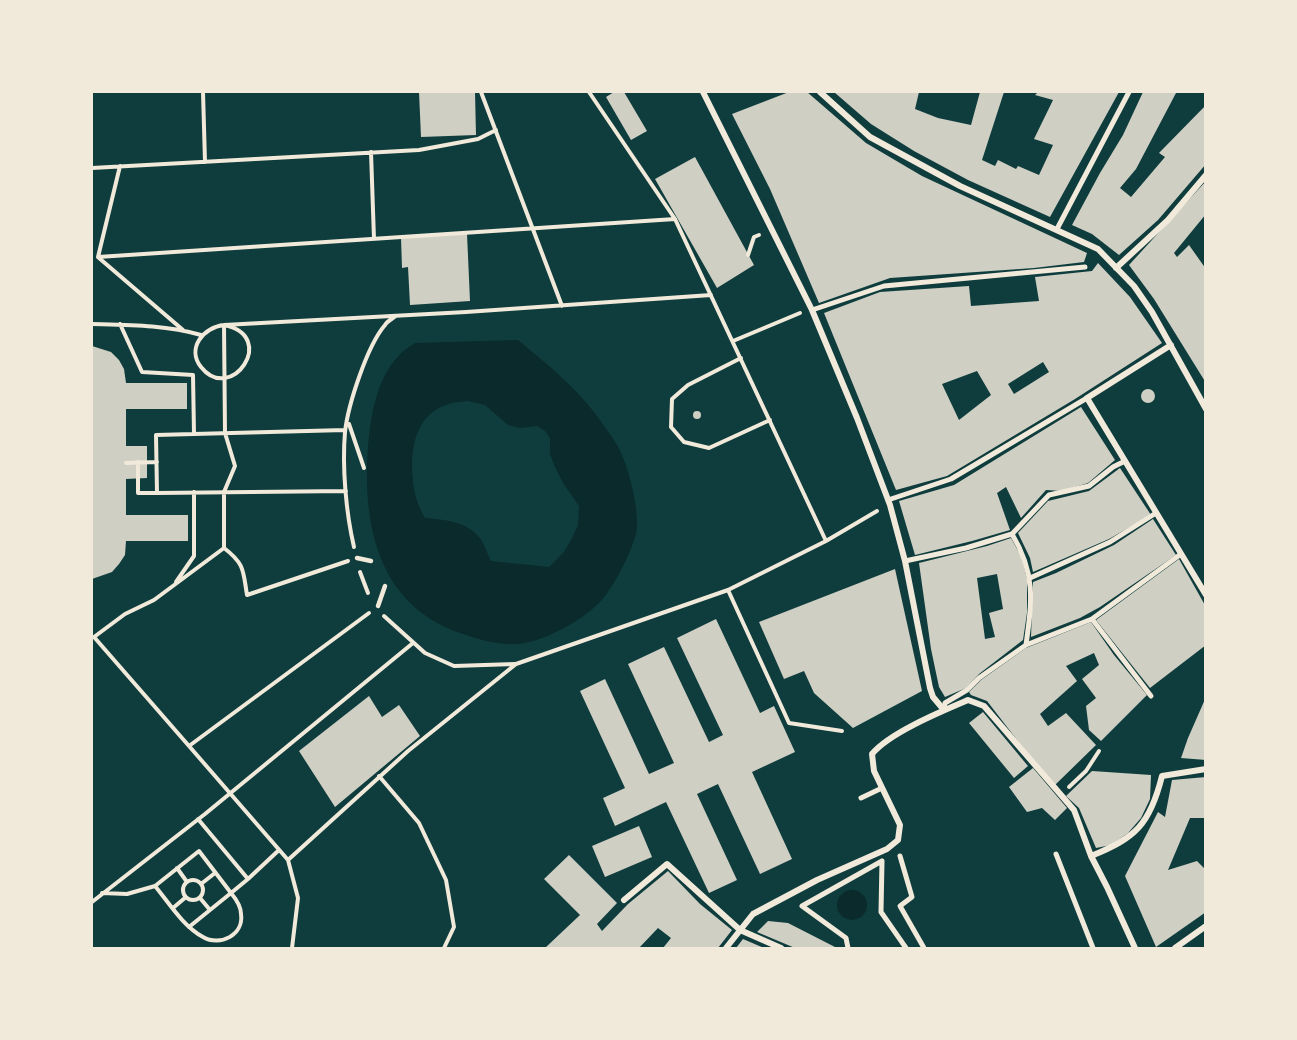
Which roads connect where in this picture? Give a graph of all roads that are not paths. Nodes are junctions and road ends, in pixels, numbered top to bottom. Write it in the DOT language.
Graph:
graph roads {
  1 [pos="703,92"];
  2 [pos="820,92"];
  3 [pos="1129,92"];
  4 [pos="1206,175"];
  5 [pos="1057,229"];
  6 [pos="1085,267"];
  7 [pos="1116,268"];
  8 [pos="812,310"];
  9 [pos="1171,345"];
  10 [pos="1087,398"];
  11 [pos="1206,409"];
  12 [pos="1125,461"];
  13 [pos="888,500"];
  14 [pos="1156,513"];
  15 [pos="1012,534"];
  16 [pos="1181,554"];
  17 [pos="357,558"];
  18 [pos="371,561"];
  19 [pos="905,561"];
  20 [pos="1030,578"];
  21 [pos="385,586"];
  22 [pos="1206,595"];
  23 [pos="378,606"];
  24 [pos="1092,619"];
  25 [pos="1026,645"];
  26 [pos="1152,696"];
  27 [pos="944,710"];
  28 [pos="1206,769"];
  29 [pos="882,788"];
  30 [pos="861,798"];
  31 [pos="1056,854"];
  32 [pos="900,856"];
  33 [pos="1091,856"];
  34 [pos="624,900"];
  35 [pos="1206,926"];
  36 [pos="740,930"];
  37 [pos="726,948"];
  38 [pos="781,948"];
  39 [pos="848,948"];
  40 [pos="906,948"];
  41 [pos="924,948"];
  42 [pos="1093,948"];
  43 [pos="1135,948"];
  44 [pos="1175,948"];
  1 -- 8 [label="street"];
  2 -- 5 [label="street"];
  3 -- 5 [label="street"];
  4 -- 7 [label="street"];
  5 -- 7 [label="street"];
  6 -- 8 [label="street"];
  7 -- 9 [label="street"];
  8 -- 13 [label="street"];
  9 -- 10 [label="street"];
  9 -- 11 [label="street"];
  10 -- 12 [label="street"];
  10 -- 13 [label="street"];
  12 -- 14 [label="street"];
  12 -- 15 [label="street"];
  13 -- 19 [label="street"];
  14 -- 16 [label="street"];
  14 -- 20 [label="street"];
  15 -- 19 [label="street"];
  15 -- 20 [label="street"];
  16 -- 22 [label="street"];
  16 -- 24 [label="street"];
  17 -- 18 [label="lane"];
  19 -- 27 [label="street"];
  20 -- 25 [label="street"];
  21 -- 23 [label="lane"];
  24 -- 25 [label="street"];
  24 -- 26 [label="street"];
  25 -- 27 [label="street"];
  27 -- 29 [label="street"];
  27 -- 33 [label="street"];
  28 -- 33 [label="street"];
  29 -- 30 [label="street"];
  29 -- 36 [label="street"];
  31 -- 42 [label="street"];
  32 -- 41 [label="street"];
  33 -- 43 [label="street"];
  34 -- 36 [label="street"];
  35 -- 44 [label="street"];
  36 -- 37 [label="street"];
  36 -- 38 [label="street"];
  39 -- 40 [label="street"];
}
